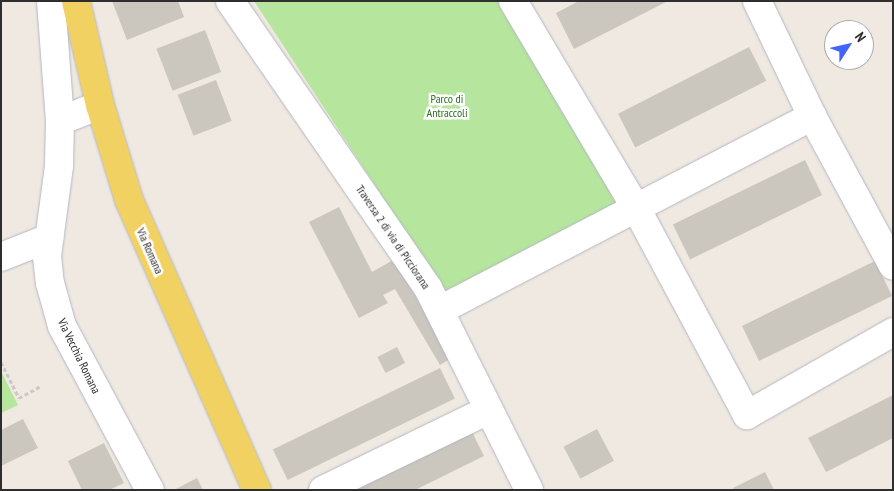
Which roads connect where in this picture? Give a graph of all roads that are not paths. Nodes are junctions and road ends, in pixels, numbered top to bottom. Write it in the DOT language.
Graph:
graph roads {
  1 [pos="51,1"];
  2 [pos="76,1"];
  3 [pos="230,1"];
  4 [pos="757,1"];
  5 [pos="520,4"];
  6 [pos="97,93"];
  7 [pos="59,109"];
  8 [pos="812,116"];
  9 [pos="636,208"];
  10 [pos="49,238"];
  11 [pos="1,257"];
  12 [pos="893,266"];
  13 [pos="440,310"];
  14 [pos="893,332"];
  15 [pos="482,413"];
  16 [pos="150,490"];
  17 [pos="257,490"];
  18 [pos="323,490"];
  19 [pos="529,490"];
  1 -- 7 [label="street, Via Vecchia Romana"];
  2 -- 6 [label="main road, Via Romana"];
  3 -- 13 [label="street, Traversa 2 di via di Picciorana"];
  4 -- 8 [label="street"];
  5 -- 9 [label="street"];
  6 -- 7 [label="street"];
  6 -- 17 [label="main road, Via Romana"];
  7 -- 10 [label="street, Via Vecchia Romana"];
  8 -- 9 [label="street"];
  8 -- 12 [label="street"];
  9 -- 13 [label="street"];
  9 -- 14 [label="street"];
  10 -- 11 [label="street"];
  10 -- 16 [label="street, Via Vecchia Romana"];
  13 -- 19 [label="street, Traversa 2 di via di Picciorana"];
  15 -- 18 [label="street"];
}
